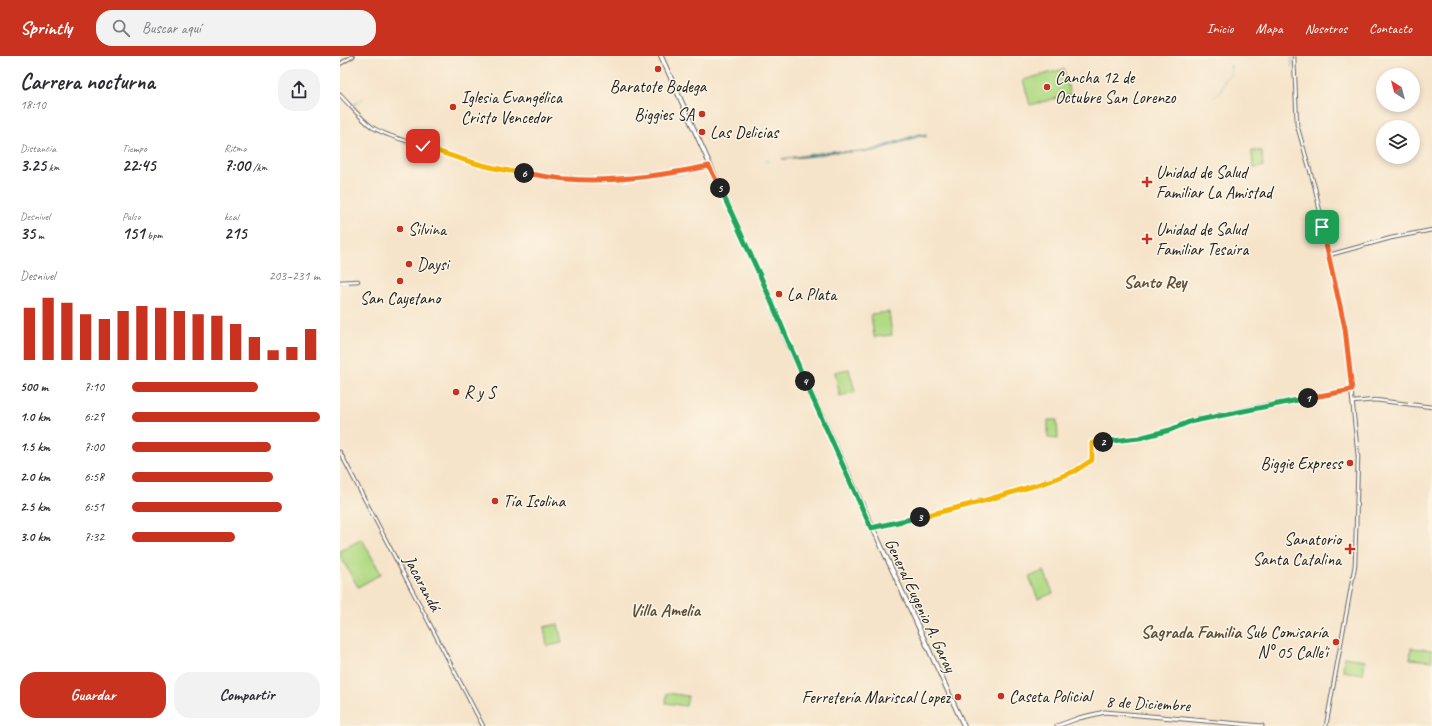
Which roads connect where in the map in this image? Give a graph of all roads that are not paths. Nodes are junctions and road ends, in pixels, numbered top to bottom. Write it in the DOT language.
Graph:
graph roads {
  1 [pos="353,56"];
  2 [pos="660,56"];
  3 [pos="1294,56"];
  4 [pos="340,64"];
  5 [pos="340,95"];
  6 [pos="709,166"];
  7 [pos="1432,230"];
  8 [pos="1329,256"];
  9 [pos="358,281"];
  10 [pos="340,282"];
  11 [pos="1352,390"];
  12 [pos="1353,402"];
  13 [pos="1432,406"];
  14 [pos="340,452"];
  15 [pos="871,528"];
  16 [pos="483,726"];
  17 [pos="964,726"];
  18 [pos="1057,726"];
  19 [pos="1262,726"];
  20 [pos="1326,726"];
  1 -- 4 [label="street"];
  2 -- 6 [label="main road, General Eugenio A. Garay"];
  3 -- 8 [label="street"];
  5 -- 6 [label="street"];
  6 -- 15 [label="main road, General Eugenio A. Garay"];
  7 -- 8 [label="street"];
  8 -- 11 [label="street"];
  9 -- 10 [label="street"];
  11 -- 12 [label="street"];
  11 -- 15 [label="street"];
  12 -- 13 [label="street"];
  12 -- 20 [label="street"];
  14 -- 16 [label="street, Jacarandá"];
  15 -- 17 [label="main road, General Eugenio A. Garay"];
  18 -- 19 [label="main road, 8 de Diciembre"];
}
